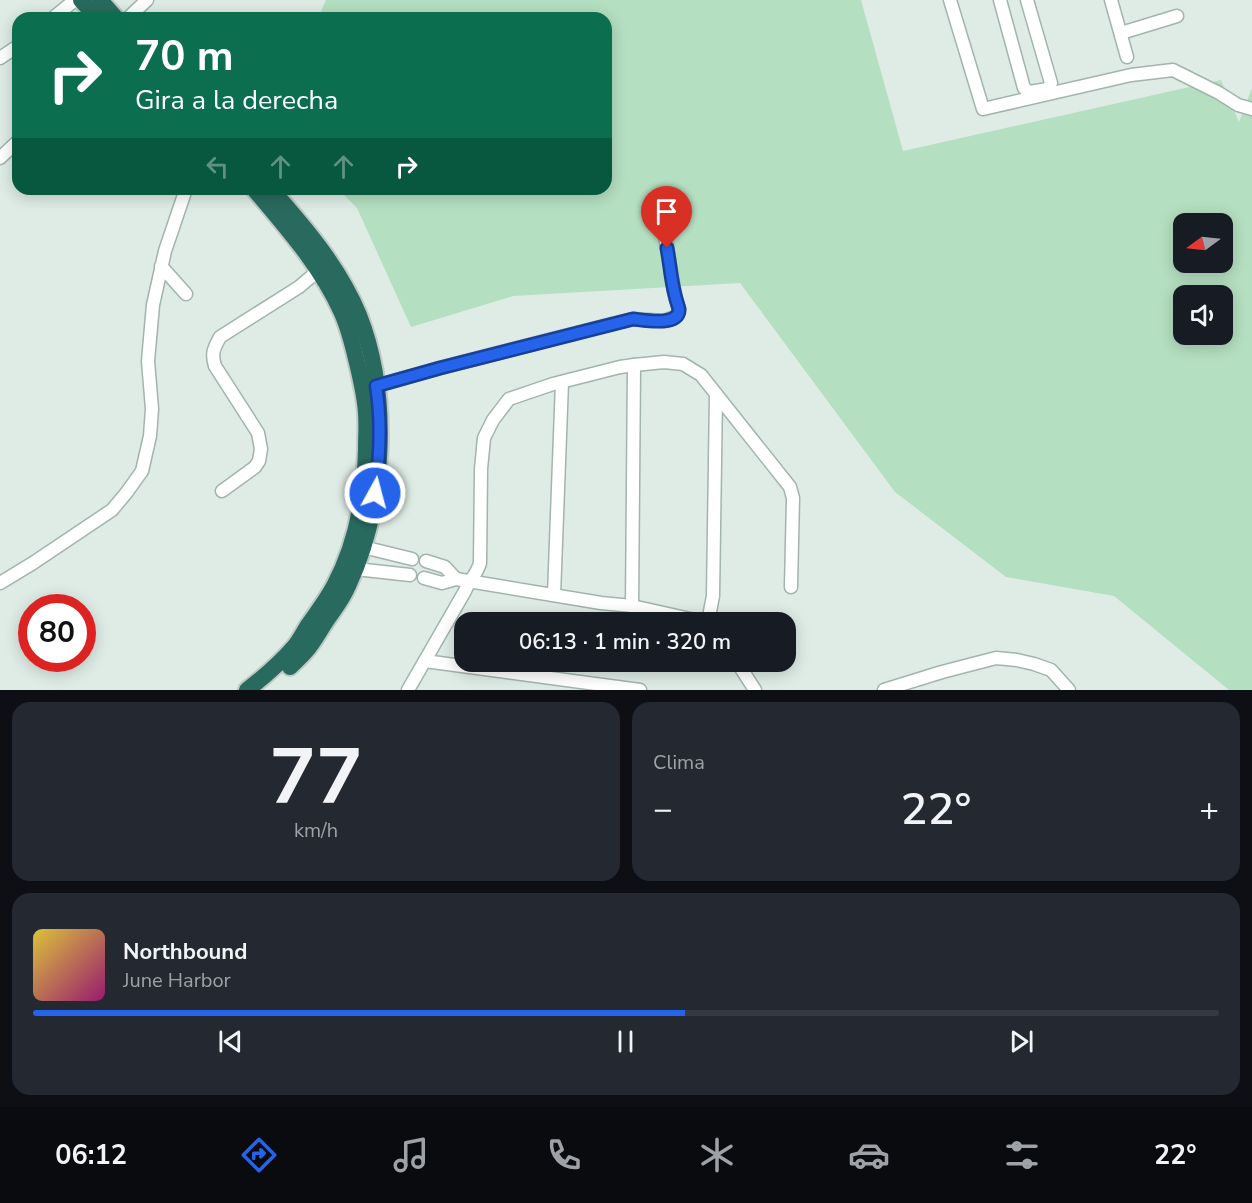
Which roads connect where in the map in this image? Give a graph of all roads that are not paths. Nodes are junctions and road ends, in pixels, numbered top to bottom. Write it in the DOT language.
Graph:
graph roads {
  1 [pos="75,0"];
  2 [pos="81,0"];
  3 [pos="100,0"];
  4 [pos="147,0"];
  5 [pos="950,0"];
  6 [pos="1000,0"];
  7 [pos="1027,0"];
  8 [pos="1111,0"];
  9 [pos="60,12"];
  10 [pos="92,12"];
  11 [pos="111,12"];
  12 [pos="134,12"];
  13 [pos="1177,16"];
  14 [pos="1121,33"];
  15 [pos="1127,57"];
  16 [pos="1252,109"];
  17 [pos="12,147"];
  18 [pos="0,158"];
  19 [pos="184,195"];
  20 [pos="259,195"];
  21 [pos="276,195"];
  22 [pos="659,201"];
  23 [pos="161,266"];
  24 [pos="319,270"];
  25 [pos="186,294"];
  26 [pos="634,365"];
  27 [pos="562,382"];
  28 [pos="376,386"];
  29 [pos="716,394"];
  30 [pos="222,491"];
  31 [pos="363,547"];
  32 [pos="412,559"];
  33 [pos="426,561"];
  34 [pos="356,569"];
  35 [pos="410,575"];
  36 [pos="424,578"];
  37 [pos="456,579"];
  38 [pos="469,581"];
  39 [pos="0,583"];
  40 [pos="791,587"];
  41 [pos="555,595"];
  42 [pos="632,606"];
  43 [pos="659,612"];
  44 [pos="710,612"];
  45 [pos="425,661"];
  46 [pos="743,672"];
  47 [pos="633,689"];
  48 [pos="247,690"];
  49 [pos="265,690"];
  50 [pos="408,690"];
  51 [pos="755,690"];
  52 [pos="884,690"];
  53 [pos="1069,690"];
  1 -- 9 [label="street"];
  2 -- 10 [label="highway"];
  3 -- 11 [label="highway"];
  4 -- 12 [label="street"];
  5 -- 16 [label="street"];
  6 -- 7 [label="street"];
  8 -- 14 [label="street"];
  13 -- 14 [label="street"];
  14 -- 15 [label="street"];
  17 -- 18 [label="street"];
  19 -- 23 [label="street"];
  20 -- 24 [label="highway"];
  21 -- 28 [label="highway"];
  22 -- 28 [label="street"];
  23 -- 25 [label="street"];
  23 -- 39 [label="street"];
  24 -- 30 [label="street"];
  24 -- 48 [label="highway"];
  26 -- 27 [label="street"];
  26 -- 29 [label="street"];
  26 -- 42 [label="street"];
  27 -- 38 [label="street"];
  27 -- 41 [label="street"];
  28 -- 31 [label="highway"];
  29 -- 40 [label="street"];
  29 -- 44 [label="street"];
  31 -- 32 [label="street"];
  31 -- 34 [label="highway"];
  33 -- 37 [label="street"];
  34 -- 35 [label="street"];
  34 -- 49 [label="highway"];
  36 -- 37 [label="street"];
  37 -- 38 [label="street"];
  38 -- 41 [label="street"];
  38 -- 45 [label="street"];
  41 -- 42 [label="street"];
  42 -- 43 [label="street"];
  45 -- 47 [label="street"];
  45 -- 50 [label="street"];
  46 -- 51 [label="street"];
  52 -- 53 [label="street"];
}
